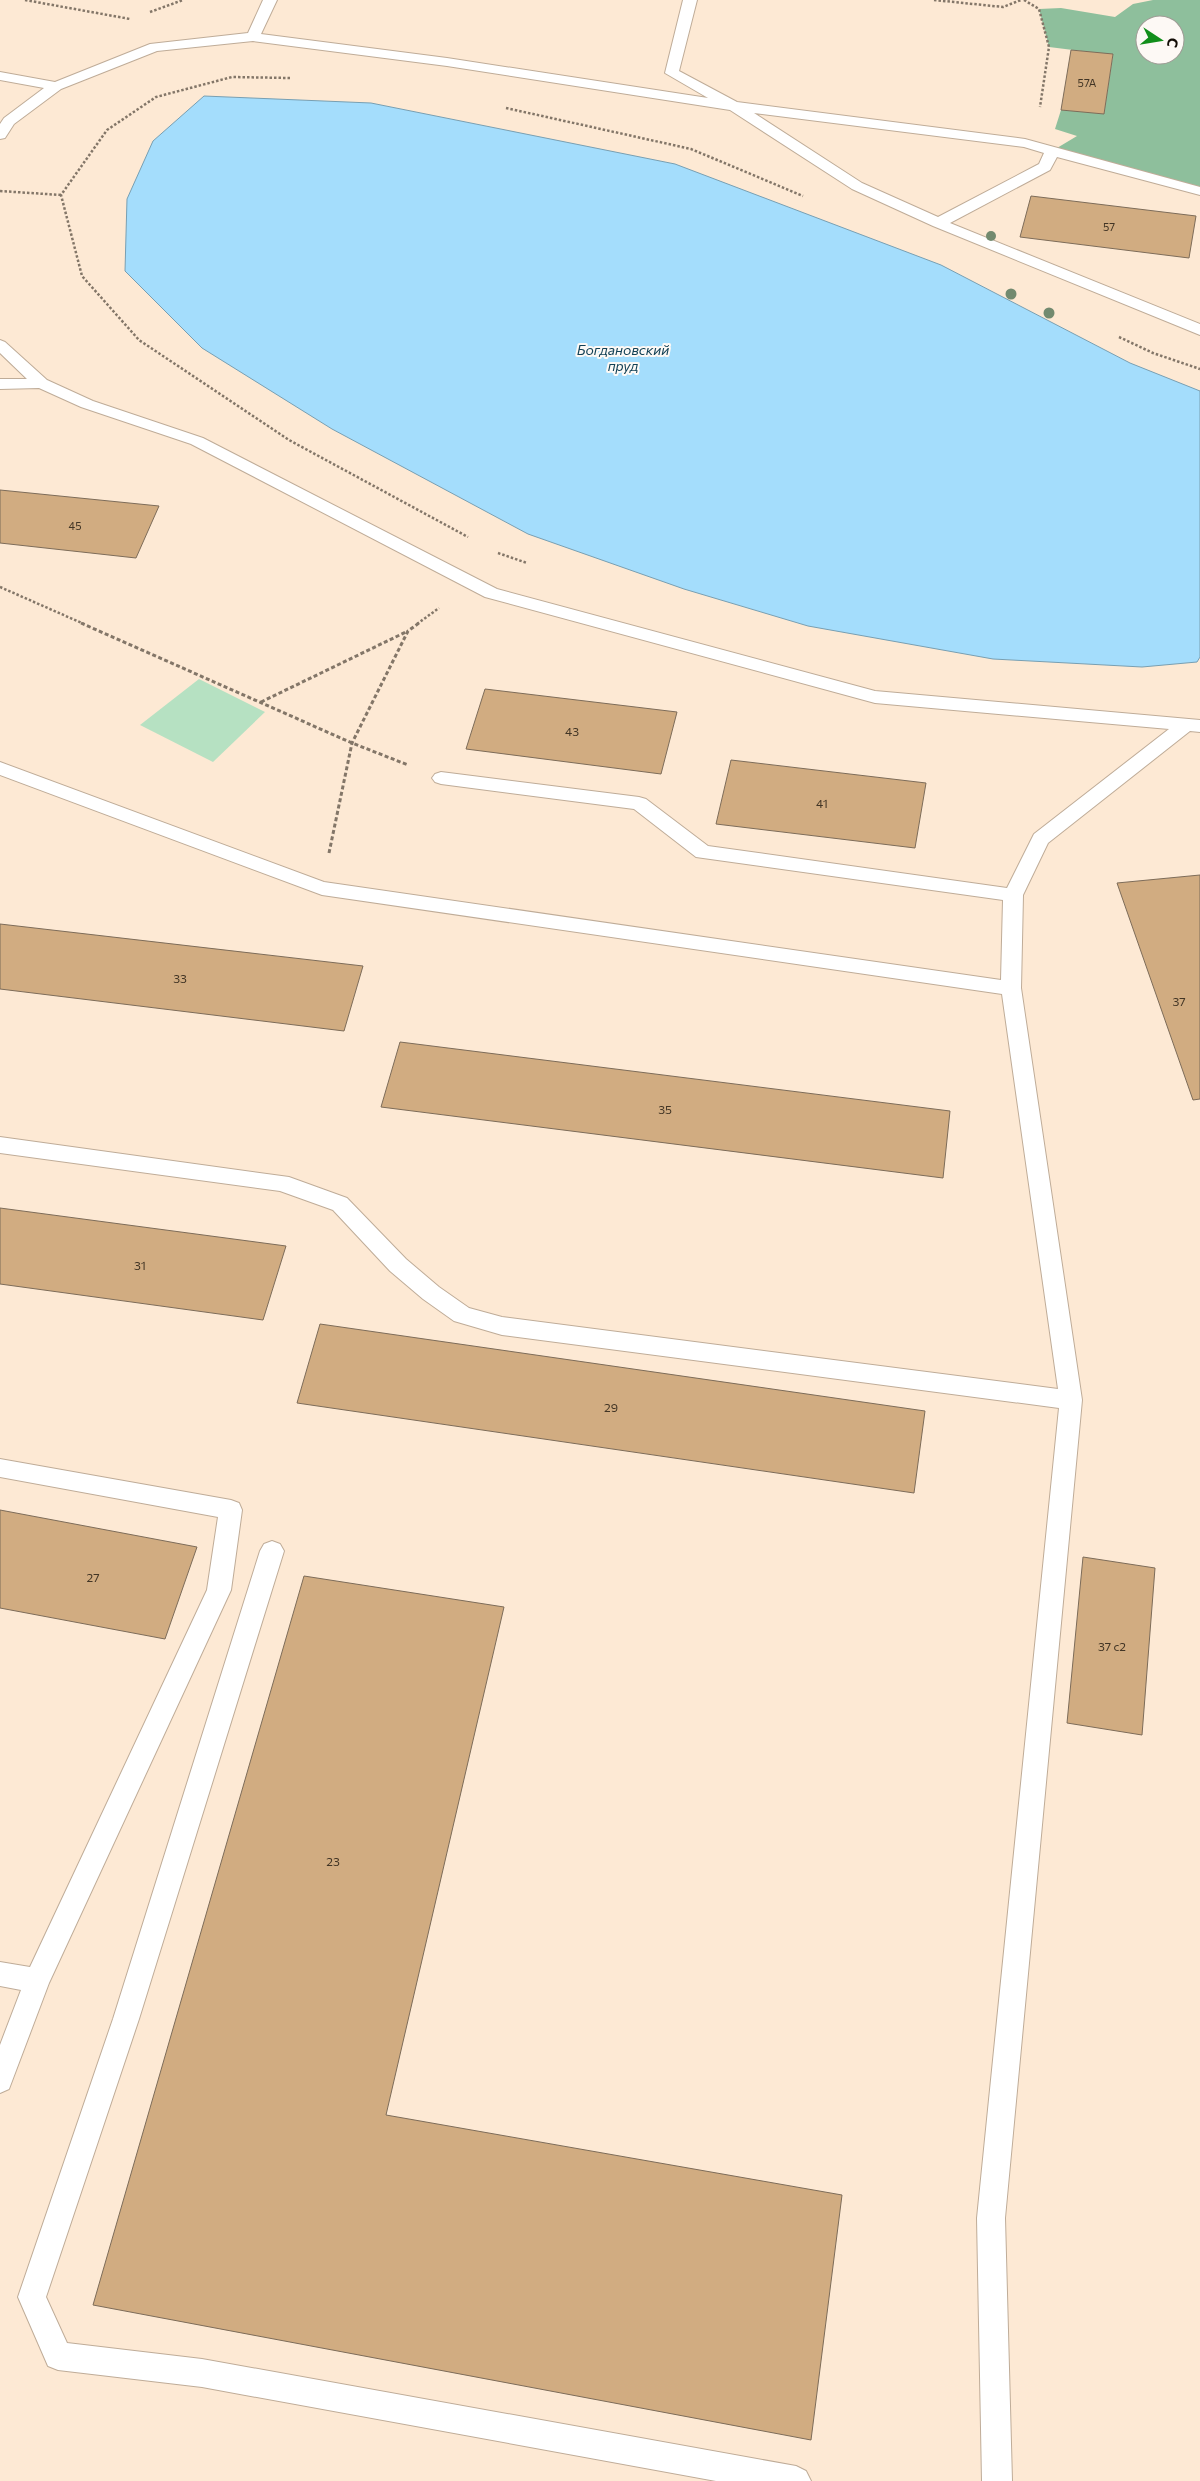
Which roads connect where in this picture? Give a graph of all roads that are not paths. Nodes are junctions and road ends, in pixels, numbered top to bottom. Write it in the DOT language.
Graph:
graph roads {
  1 [pos="270,0"];
  2 [pos="690,0"];
  3 [pos="253,37"];
  4 [pos="0,76"];
  5 [pos="56,86"];
  6 [pos="734,106"];
  7 [pos="0,135"];
  8 [pos="1052,151"];
  9 [pos="1200,191"];
  10 [pos="938,223"];
  11 [pos="1200,330"];
  12 [pos="0,346"];
  13 [pos="41,383"];
  14 [pos="0,384"];
  15 [pos="1193,726"];
  16 [pos="0,768"];
  17 [pos="441,778"];
  18 [pos="1013,895"];
  19 [pos="1011,988"];
  20 [pos="0,1145"];
  21 [pos="1071,1400"];
  22 [pos="0,1468"];
  23 [pos="272,1550"];
  24 [pos="0,1974"];
  25 [pos="36,1981"];
  26 [pos="0,2080"];
  27 [pos="796,2481"];
  28 [pos="997,2481"];
  1 -- 3 [label="lane"];
  2 -- 6 [label="lane"];
  3 -- 5 [label="lane"];
  3 -- 6 [label="lane"];
  4 -- 5 [label="lane"];
  5 -- 7 [label="lane"];
  6 -- 8 [label="lane"];
  6 -- 10 [label="lane"];
  8 -- 9 [label="lane"];
  8 -- 10 [label="lane"];
  10 -- 11 [label="lane"];
  12 -- 13 [label="lane"];
  13 -- 14 [label="lane"];
  13 -- 15 [label="lane"];
  15 -- 18 [label="lane"];
  16 -- 19 [label="lane"];
  17 -- 18 [label="lane"];
  18 -- 19 [label="lane"];
  19 -- 21 [label="lane"];
  20 -- 21 [label="lane"];
  21 -- 28 [label="lane"];
  22 -- 25 [label="lane"];
  23 -- 27 [label="lane"];
  24 -- 25 [label="lane"];
  25 -- 26 [label="lane"];
}
